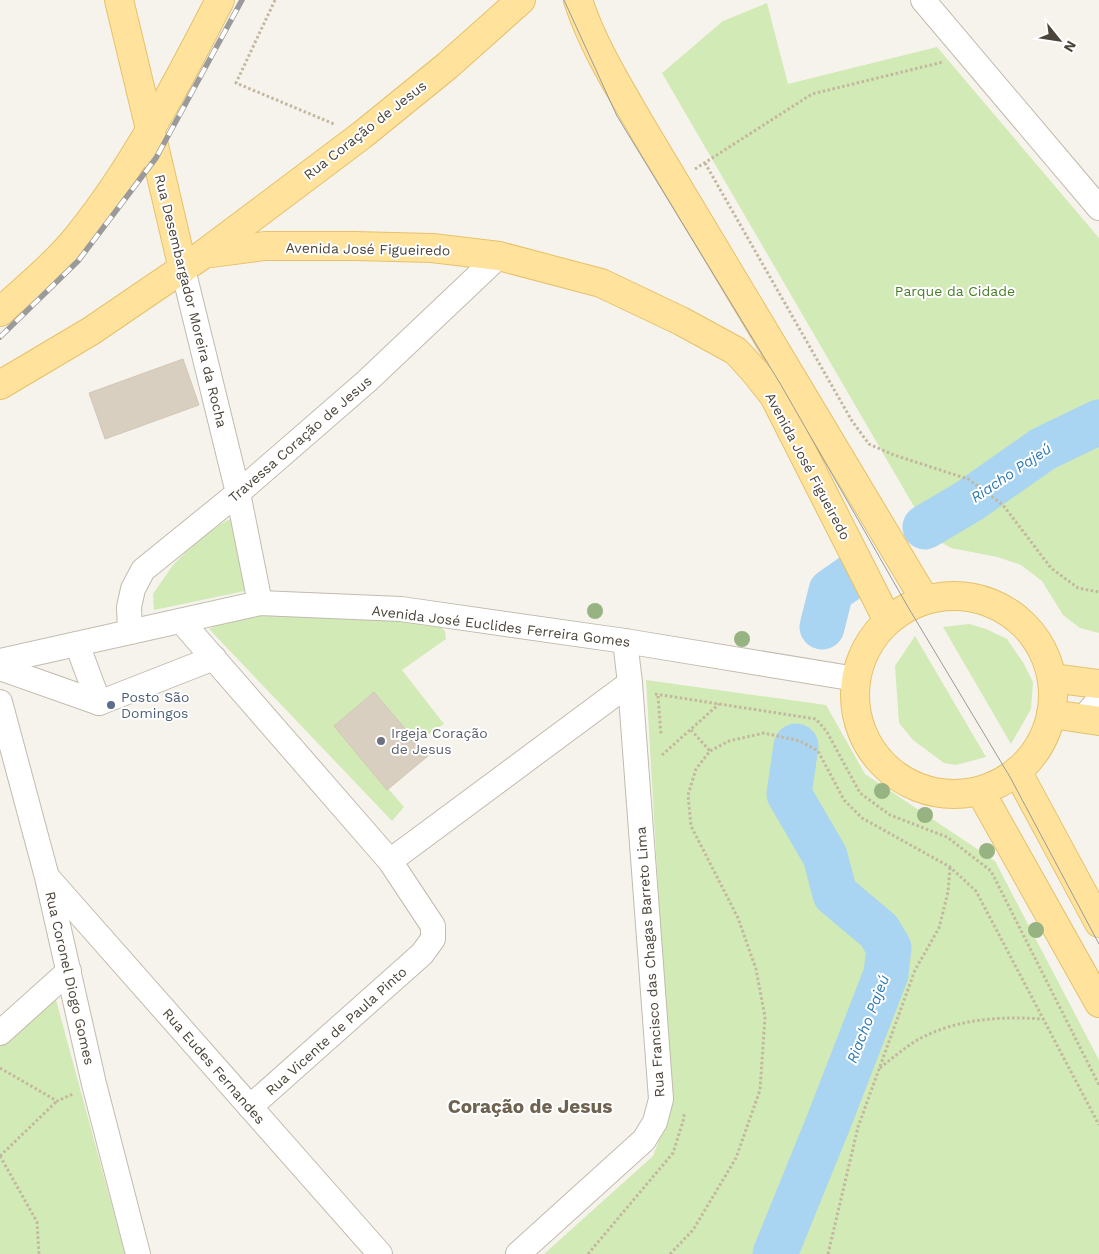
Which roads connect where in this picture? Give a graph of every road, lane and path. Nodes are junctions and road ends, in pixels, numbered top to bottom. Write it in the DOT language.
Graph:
graph roads {
  1 [pos="118,0"];
  2 [pos="220,0"];
  3 [pos="275,0"];
  4 [pos="521,0"];
  5 [pos="578,0"];
  6 [pos="923,0"];
  7 [pos="971,56"];
  8 [pos="151,128"];
  9 [pos="362,135"];
  10 [pos="705,163"];
  11 [pos="675,182"];
  12 [pos="1099,208"];
  13 [pos="499,256"];
  14 [pos="194,262"];
  15 [pos="0,312"];
  16 [pos="0,385"];
  17 [pos="238,493"];
  18 [pos="1099,592"];
  19 [pos="924,600"];
  20 [pos="260,603"];
  21 [pos="888,621"];
  22 [pos="182,622"];
  23 [pos="130,632"];
  24 [pos="625,641"];
  25 [pos="77,644"];
  26 [pos="214,658"];
  27 [pos="0,661"];
  28 [pos="0,668"];
  29 [pos="1052,678"];
  30 [pos="856,679"];
  31 [pos="630,683"];
  32 [pos="1099,684"];
  33 [pos="658,696"];
  34 [pos="0,702"];
  35 [pos="98,702"];
  36 [pos="719,704"];
  37 [pos="1093,713"];
  38 [pos="1051,714"];
  39 [pos="691,730"];
  40 [pos="710,751"];
  41 [pos="662,755"];
  42 [pos="1018,772"];
  43 [pos="980,791"];
  44 [pos="390,861"];
  45 [pos="950,867"];
  46 [pos="48,877"];
  47 [pos="1099,923"];
  48 [pos="69,971"];
  49 [pos="1099,1003"];
  50 [pos="1042,1019"];
  51 [pos="0,1034"];
  52 [pos="0,1068"];
  53 [pos="879,1068"];
  54 [pos="94,1084"];
  55 [pos="1099,1085"];
  56 [pos="57,1101"];
  57 [pos="250,1107"];
  58 [pos="1099,1124"];
  59 [pos="0,1156"];
  60 [pos="39,1254"];
  61 [pos="138,1254"];
  62 [pos="380,1254"];
  63 [pos="518,1254"];
  64 [pos="670,1254"];
  65 [pos="828,1254"];
  1 -- 8 [label="main road, Rua Desembargador Moreira da Rocha"];
  2 -- 8 [label="main road"];
  3 -- 9 [label="path"];
  4 -- 9 [label="main road, Rua Coração de Jesus"];
  5 -- 11 [label="main road, Avenida José Figueiredo"];
  6 -- 7 [label="street"];
  7 -- 10 [label="path"];
  7 -- 12 [label="street"];
  8 -- 14 [label="main road, Rua Desembargador Moreira da Rocha"];
  8 -- 15 [label="main road"];
  9 -- 14 [label="main road, Rua Coração de Jesus"];
  10 -- 11 [label="path"];
  10 -- 18 [label="path"];
  11 -- 19 [label="main road, Avenida José Figueiredo"];
  13 -- 14 [label="main road, Avenida José Figueiredo"];
  13 -- 17 [label="street, Travessa Coração de Jesus"];
  13 -- 21 [label="main road, Avenida José Figueiredo"];
  14 -- 16 [label="main road, Rua Coração de Jesus"];
  14 -- 17 [label="street, Rua Desembargador Moreira da Rocha"];
  17 -- 20 [label="street, Rua Desembargador Moreira da Rocha"];
  17 -- 23 [label="street, Travessa Coração de Jesus"];
  19 -- 21 [label="main road"];
  19 -- 29 [label="main road"];
  20 -- 22 [label="street, Avenida José Euclides Ferreira Gomes"];
  20 -- 24 [label="street, Avenida José Euclides Ferreira Gomes"];
  21 -- 30 [label="main road"];
  22 -- 23 [label="street, Avenida José Euclides Ferreira Gomes"];
  22 -- 26 [label="street"];
  23 -- 25 [label="street, Avenida José Euclides Ferreira Gomes"];
  24 -- 30 [label="street, Avenida José Euclides Ferreira Gomes"];
  24 -- 31 [label="street, Rua Francisco das Chagas Barreto Lima"];
  25 -- 27 [label="street, Avenida José Euclides Ferreira Gomes"];
  25 -- 35 [label="street"];
  26 -- 35 [label="street"];
  26 -- 44 [label="street"];
  28 -- 35 [label="street"];
  29 -- 32 [label="main road"];
  29 -- 38 [label="main road"];
  30 -- 43 [label="main road"];
  31 -- 44 [label="street"];
  31 -- 63 [label="street, Rua Francisco das Chagas Barreto Lima"];
  33 -- 36 [label="path"];
  34 -- 46 [label="street, Rua Coronel Diogo Gomes"];
  36 -- 39 [label="path"];
  36 -- 55 [label="path"];
  37 -- 38 [label="main road"];
  38 -- 42 [label="main road"];
  39 -- 40 [label="path"];
  39 -- 41 [label="path"];
  40 -- 45 [label="path"];
  40 -- 64 [label="path"];
  42 -- 43 [label="main road"];
  42 -- 47 [label="main road"];
  43 -- 49 [label="main road"];
  44 -- 57 [label="street, Rua Vicente de Paula Pinto"];
  45 -- 50 [label="path"];
  45 -- 53 [label="path"];
  46 -- 48 [label="street, Rua Coronel Diogo Gomes"];
  46 -- 57 [label="street, Rua Eudes Fernandes"];
  48 -- 51 [label="street"];
  48 -- 54 [label="street, Rua Coronel Diogo Gomes"];
  50 -- 53 [label="path"];
  50 -- 58 [label="path"];
  52 -- 56 [label="path"];
  53 -- 65 [label="path"];
  54 -- 56 [label="path"];
  54 -- 61 [label="street, Rua Coronel Diogo Gomes"];
  56 -- 59 [label="path"];
  57 -- 62 [label="street, Rua Eudes Fernandes"];
  59 -- 60 [label="path"];
}
